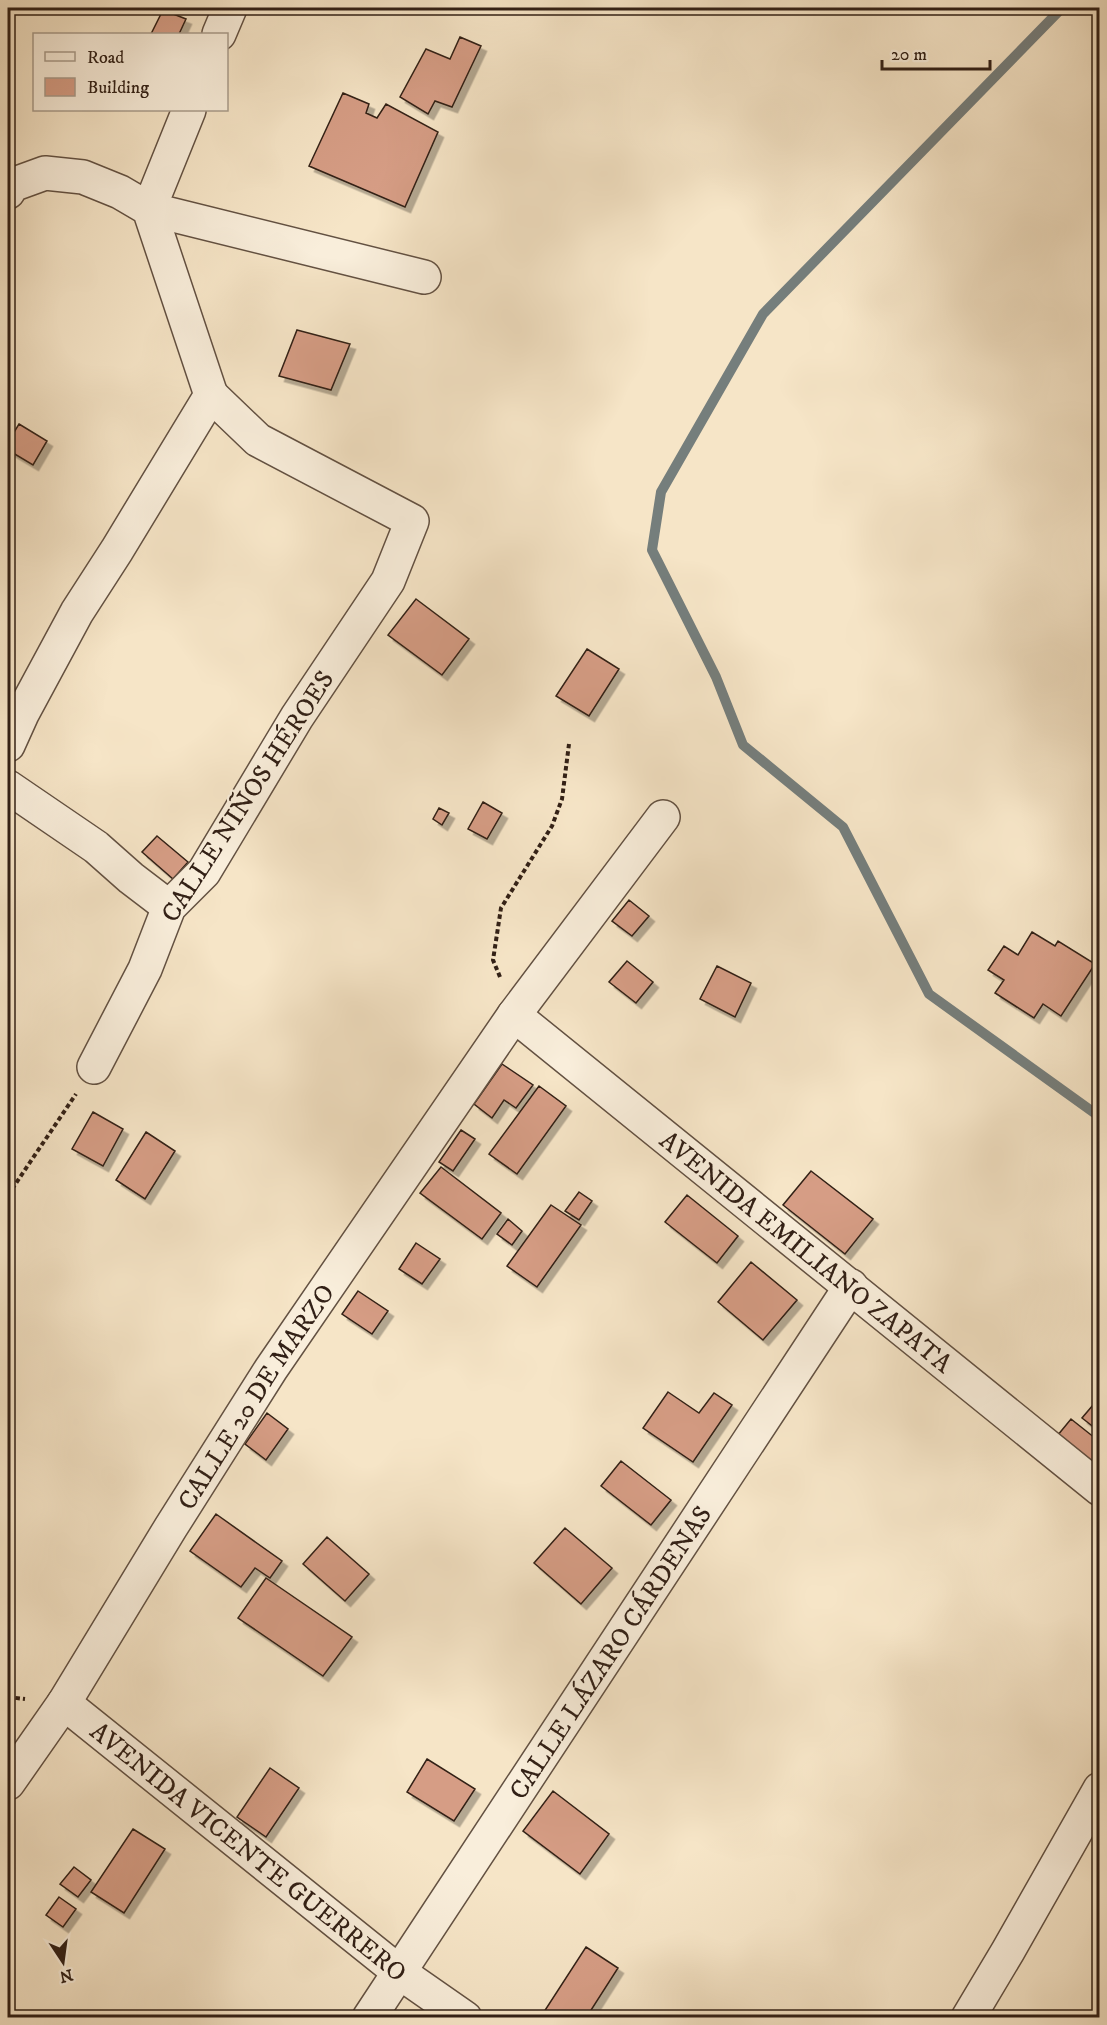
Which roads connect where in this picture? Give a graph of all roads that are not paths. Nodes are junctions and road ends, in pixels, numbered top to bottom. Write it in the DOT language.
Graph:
graph roads {
  1 [pos="230,8"];
  2 [pos="219,33"];
  3 [pos="189,111"];
  4 [pos="8,192"];
  5 [pos="149,208"];
  6 [pos="424,277"];
  7 [pos="211,395"];
  8 [pos="8,745"];
  9 [pos="8,787"];
  10 [pos="663,817"];
  11 [pos="170,907"];
  12 [pos="514,1015"];
  13 [pos="94,1067"];
  14 [pos="851,1286"];
  15 [pos="1100,1489"];
  16 [pos="64,1703"];
  17 [pos="8,1783"];
  18 [pos="1100,1789"];
  19 [pos="399,1972"];
  20 [pos="369,2018"];
  21 [pos="465,2018"];
  22 [pos="968,2018"];
  1 -- 2 [label="street"];
  3 -- 5 [label="street"];
  4 -- 5 [label="street"];
  5 -- 6 [label="street"];
  5 -- 7 [label="street"];
  7 -- 8 [label="street"];
  7 -- 11 [label="street, CALLE NIÑOS HÉROES"];
  9 -- 11 [label="street"];
  10 -- 12 [label="street, CALLE 20 DE MARZO"];
  11 -- 13 [label="street, CALLE NIÑOS HÉROES"];
  12 -- 14 [label="street, AVENIDA EMILIANO ZAPATA"];
  12 -- 16 [label="street, CALLE 20 DE MARZO"];
  14 -- 15 [label="street, AVENIDA EMILIANO ZAPATA"];
  14 -- 19 [label="street, CALLE LÁZARO CÁRDENAS"];
  16 -- 17 [label="street, CALLE 20 DE MARZO"];
  16 -- 19 [label="street, AVENIDA VICENTE GUERRERO"];
  18 -- 22 [label="street"];
  19 -- 20 [label="street, CALLE LÁZARO CÁRDENAS"];
  19 -- 21 [label="street, AVENIDA VICENTE GUERRERO"];
}
